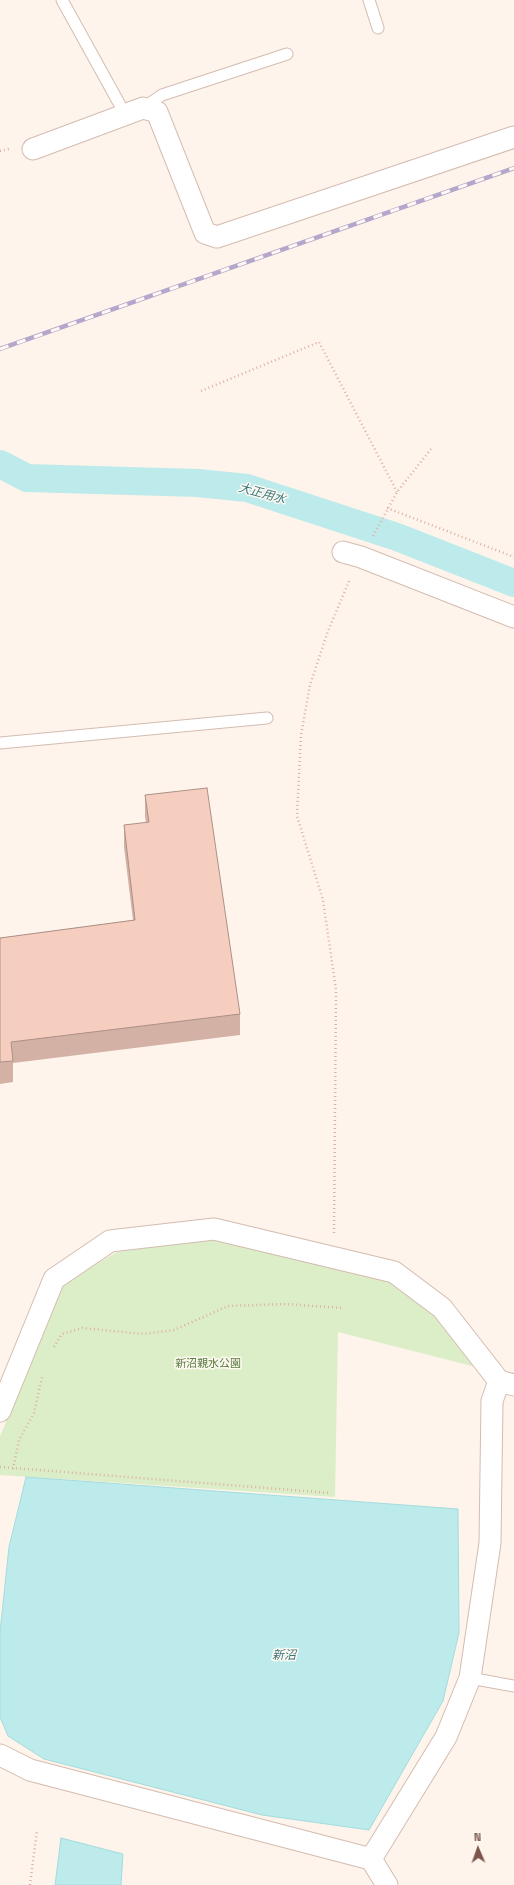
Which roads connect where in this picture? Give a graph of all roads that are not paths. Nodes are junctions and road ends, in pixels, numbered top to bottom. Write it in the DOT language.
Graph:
graph roads {
  1 [pos="62,0"];
  2 [pos="369,0"];
  3 [pos="378,28"];
  4 [pos="287,54"];
  5 [pos="134,111"];
  6 [pos="514,138"];
  7 [pos="33,149"];
  8 [pos="357,553"];
  9 [pos="514,617"];
  10 [pos="266,718"];
  11 [pos="0,743"];
  12 [pos="507,1383"];
  13 [pos="0,1411"];
  14 [pos="470,1678"];
  15 [pos="514,1686"];
  16 [pos="0,1755"];
  17 [pos="371,1859"];
  18 [pos="387,1885"];
  1 -- 5 [label="lane"];
  2 -- 3 [label="lane"];
  4 -- 5 [label="lane"];
  5 -- 6 [label="street"];
  5 -- 7 [label="street"];
  8 -- 9 [label="street"];
  10 -- 11 [label="lane"];
  12 -- 13 [label="street"];
  12 -- 14 [label="street"];
  14 -- 15 [label="lane"];
  14 -- 17 [label="street"];
  16 -- 17 [label="street"];
  17 -- 18 [label="street"];
}
